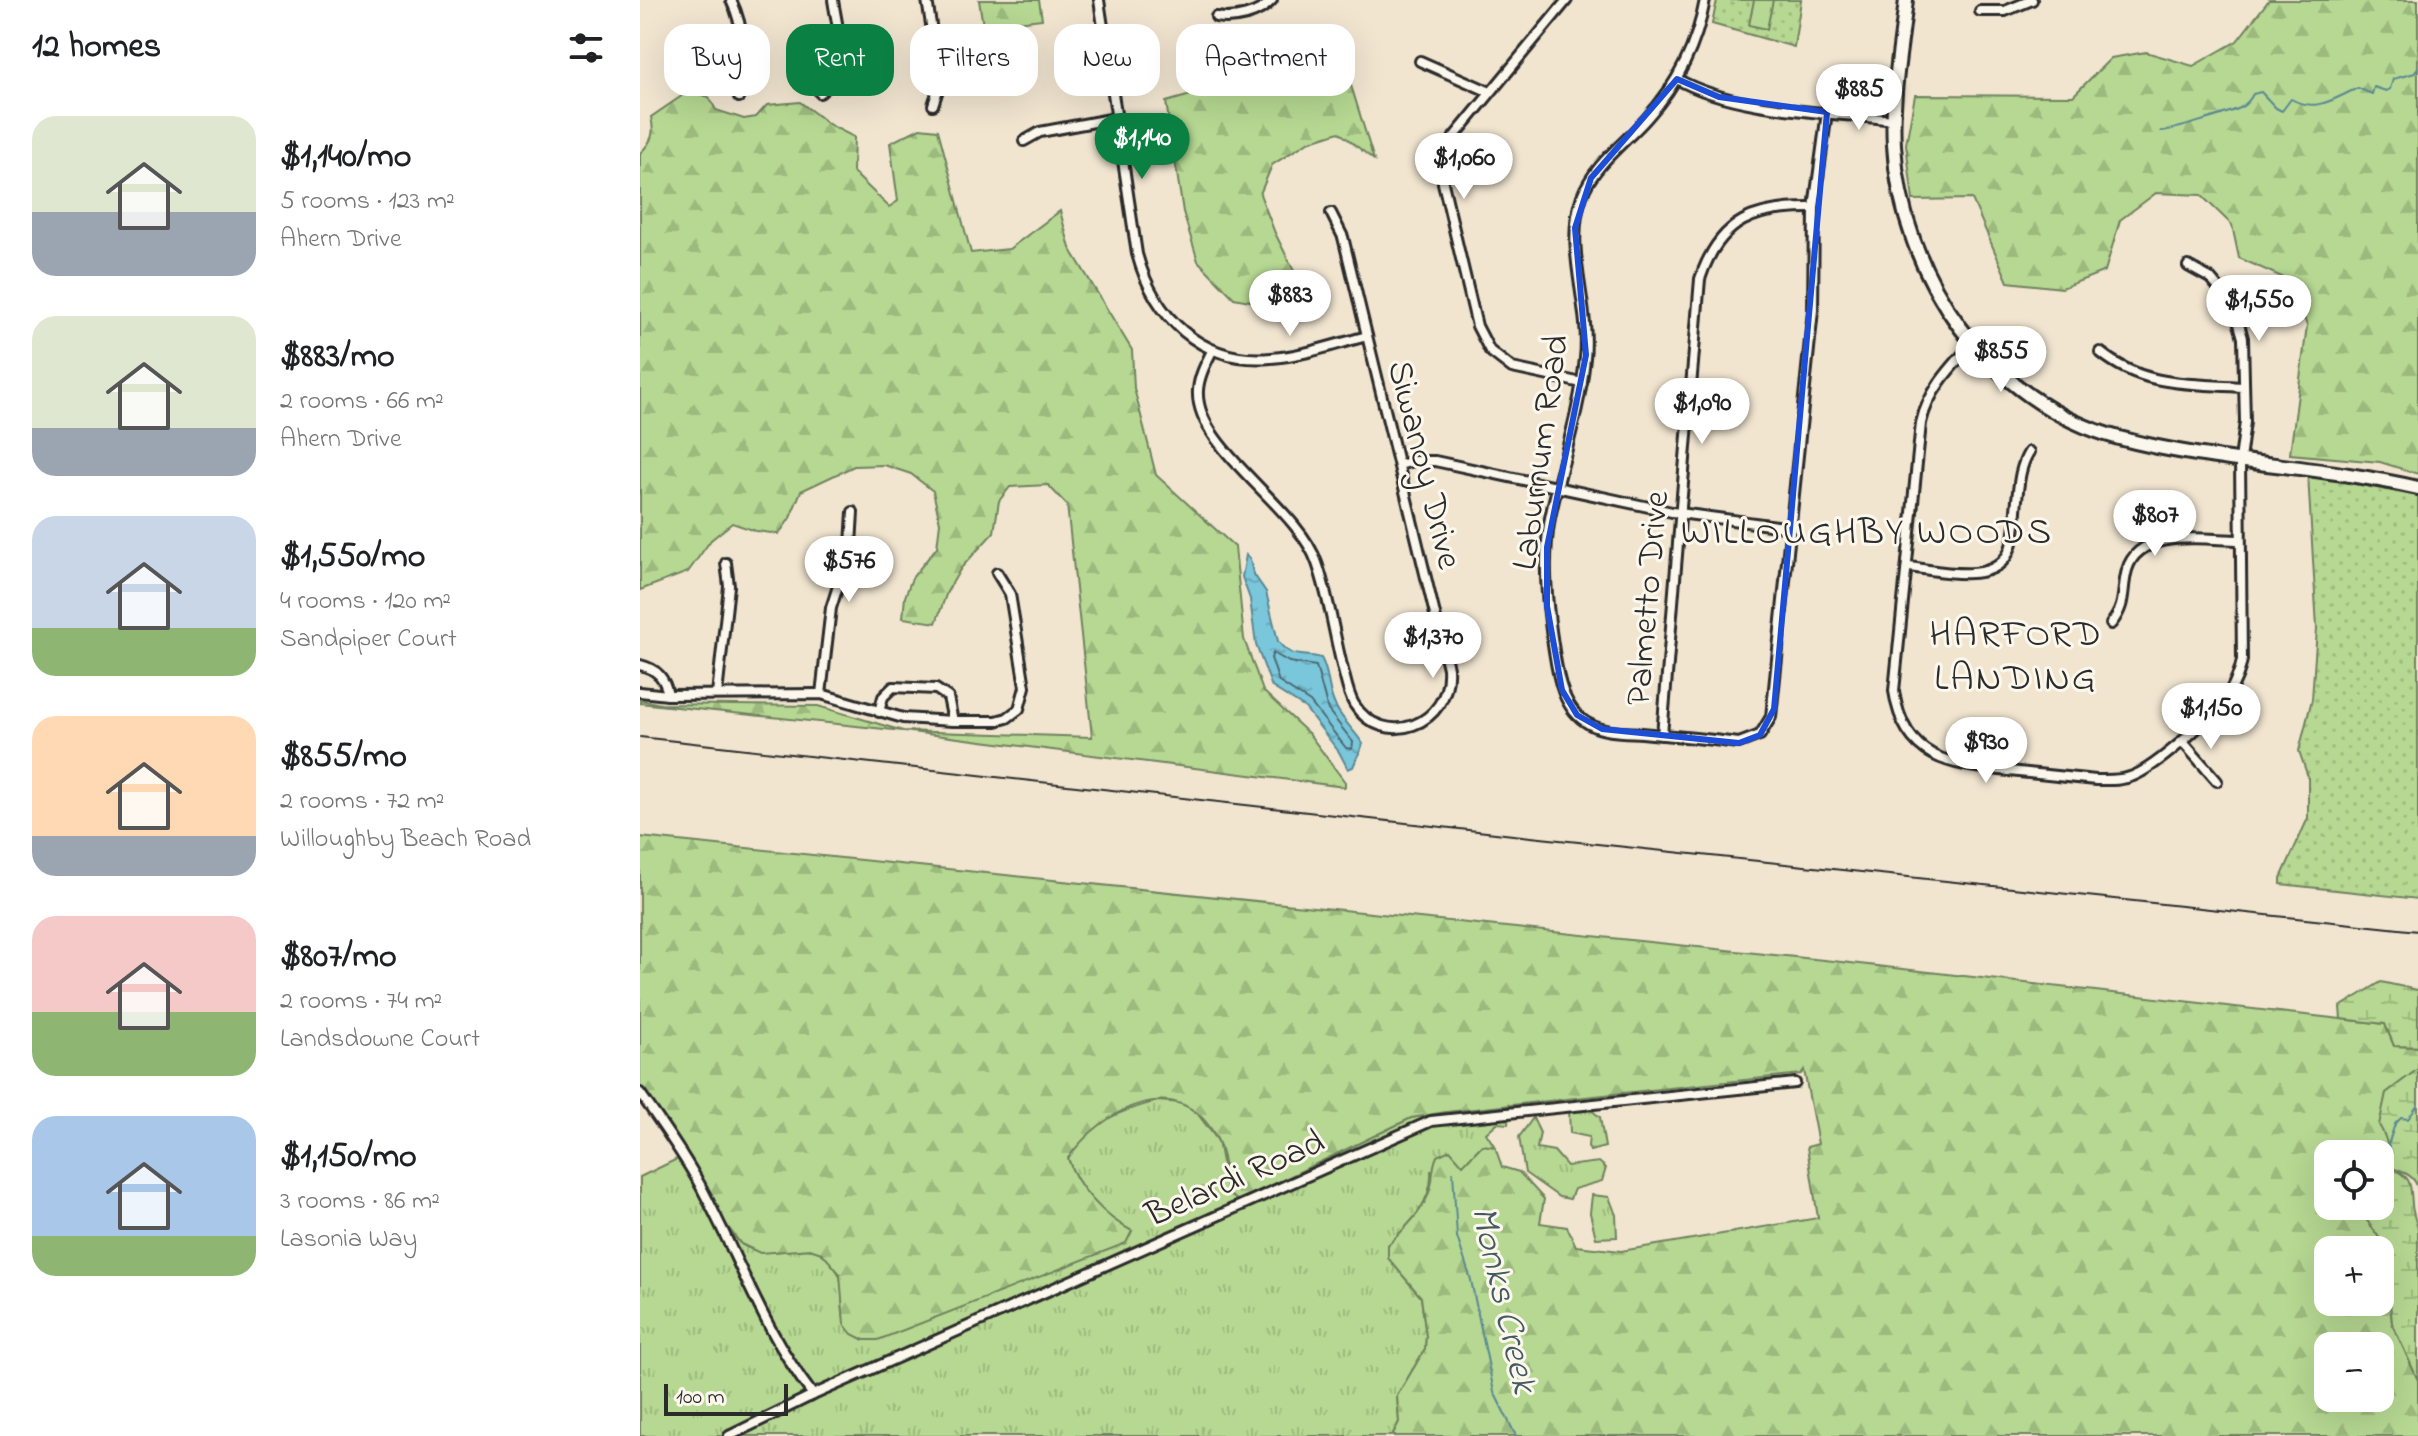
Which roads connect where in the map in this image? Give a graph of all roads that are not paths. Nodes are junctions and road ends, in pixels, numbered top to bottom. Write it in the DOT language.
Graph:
graph roads {
  1 [pos="731,0"];
  2 [pos="833,0"];
  3 [pos="927,0"];
  4 [pos="1099,0"];
  5 [pos="1272,0"];
  6 [pos="1567,0"];
  7 [pos="1705,0"];
  8 [pos="1906,0"];
  9 [pos="2032,0"];
  10 [pos="1980,11"];
  11 [pos="1216,17"];
  12 [pos="836,24"];
  13 [pos="1420,61"];
  14 [pos="1677,79"];
  15 [pos="1490,92"];
  16 [pos="739,97"];
  17 [pos="933,105"];
  18 [pos="1827,112"];
  19 [pos="1116,118"];
  20 [pos="1894,120"];
  21 [pos="1024,141"];
  22 [pos="1814,208"];
  23 [pos="1331,213"];
  24 [pos="2188,266"];
  25 [pos="1367,336"];
  26 [pos="1973,343"];
  27 [pos="1212,351"];
  28 [pos="2100,352"];
  29 [pos="1582,383"];
  30 [pos="2243,387"];
  31 [pos="2029,452"];
  32 [pos="2240,460"];
  33 [pos="1399,465"];
  34 [pos="1558,488"];
  35 [pos="2418,488"];
  36 [pos="853,512"];
  37 [pos="1680,514"];
  38 [pos="1792,528"];
  39 [pos="2240,540"];
  40 [pos="726,563"];
  41 [pos="1908,567"];
  42 [pos="997,573"];
  43 [pos="2111,624"];
  44 [pos="640,665"];
  45 [pos="640,692"];
  46 [pos="717,694"];
  47 [pos="821,694"];
  48 [pos="668,695"];
  49 [pos="879,712"];
  50 [pos="953,721"];
  51 [pos="1662,735"];
  52 [pos="2182,741"];
  53 [pos="2217,781"];
  54 [pos="1795,1083"];
  55 [pos="640,1093"];
  56 [pos="813,1395"];
  57 [pos="729,1436"];
  1 -- 16 [label="street"];
  2 -- 12 [label="street"];
  3 -- 17 [label="street"];
  4 -- 19 [label="street"];
  5 -- 11 [label="street"];
  6 -- 15 [label="street"];
  7 -- 14 [label="street, Laburnum Road"];
  8 -- 20 [label="street"];
  9 -- 10 [label="street"];
  13 -- 15 [label="street"];
  14 -- 18 [label="street"];
  14 -- 29 [label="street, Laburnum Road"];
  15 -- 29 [label="street"];
  18 -- 20 [label="street"];
  18 -- 22 [label="street"];
  19 -- 21 [label="street"];
  19 -- 27 [label="street"];
  20 -- 26 [label="street"];
  22 -- 37 [label="street, Palmetto Drive"];
  22 -- 38 [label="street"];
  23 -- 25 [label="street, Siwanoy Drive"];
  24 -- 30 [label="street"];
  25 -- 27 [label="street"];
  25 -- 33 [label="street, Siwanoy Drive"];
  26 -- 32 [label="street"];
  26 -- 41 [label="street"];
  27 -- 33 [label="street, Siwanoy Drive"];
  28 -- 30 [label="street"];
  29 -- 34 [label="street, Laburnum Road"];
  30 -- 32 [label="street"];
  31 -- 41 [label="street"];
  32 -- 35 [label="street"];
  32 -- 39 [label="street"];
  33 -- 34 [label="street"];
  34 -- 37 [label="street"];
  34 -- 51 [label="street, Laburnum Road"];
  36 -- 47 [label="street"];
  37 -- 38 [label="street"];
  37 -- 51 [label="street, Palmetto Drive"];
  38 -- 51 [label="street, Laburnum Road"];
  39 -- 43 [label="street"];
  39 -- 52 [label="street"];
  40 -- 46 [label="street"];
  41 -- 52 [label="street"];
  42 -- 50 [label="street"];
  44 -- 48 [label="street"];
  45 -- 48 [label="street"];
  46 -- 47 [label="street"];
  46 -- 48 [label="street"];
  47 -- 49 [label="street"];
  49 -- 50 [label="street"];
  49 -- 50 [label="street"];
  52 -- 53 [label="street"];
  54 -- 56 [label="street, Belardi Road"];
  55 -- 56 [label="street"];
  56 -- 57 [label="street, Belardi Road"];
}
